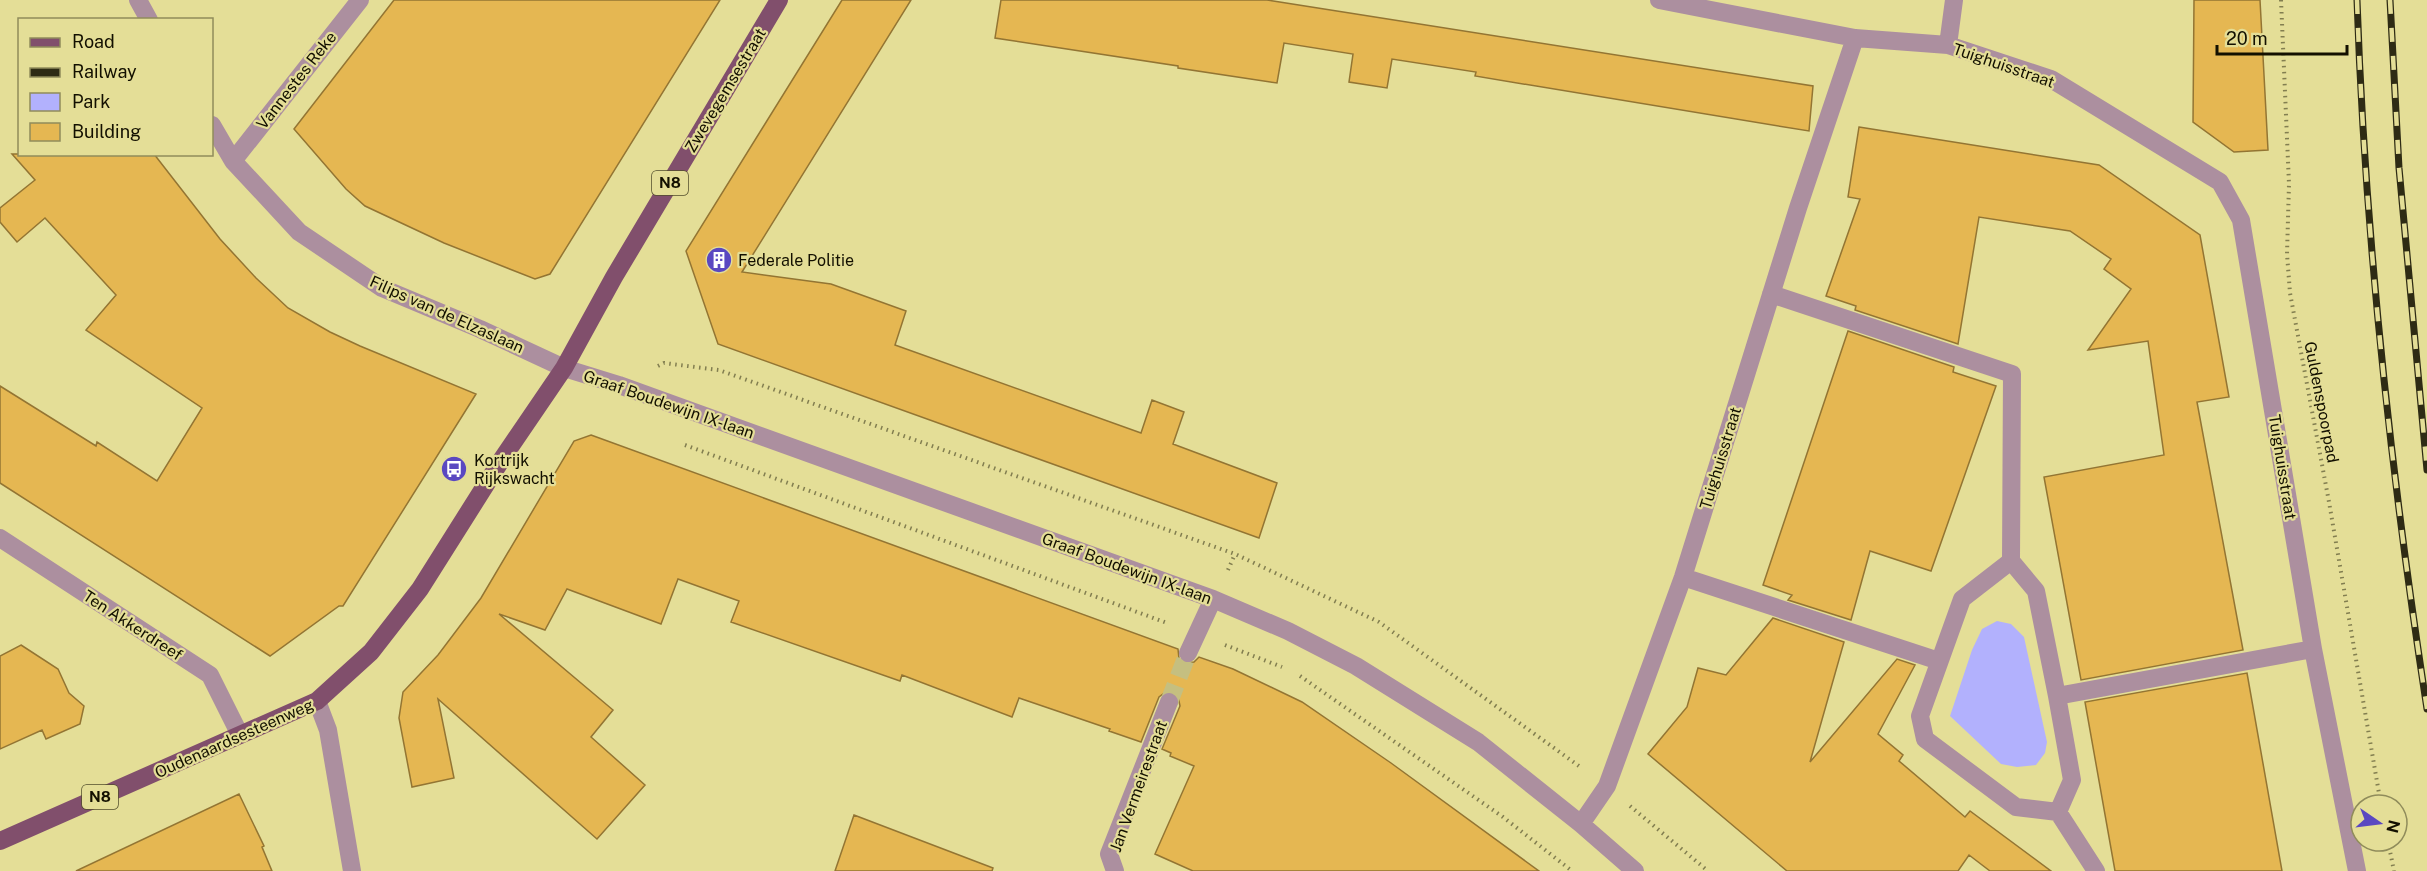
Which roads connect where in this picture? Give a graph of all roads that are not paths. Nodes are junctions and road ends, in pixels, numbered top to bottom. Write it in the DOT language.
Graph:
graph roads {
  1 [pos="138,0"];
  2 [pos="360,0"];
  3 [pos="779,0"];
  4 [pos="1659,0"];
  5 [pos="1954,0"];
  6 [pos="148,18"];
  7 [pos="1855,38"];
  8 [pos="1948,45"];
  9 [pos="213,127"];
  10 [pos="233,161"];
  11 [pos="1771,294"];
  12 [pos="564,368"];
  13 [pos="0,538"];
  14 [pos="2011,561"];
  15 [pos="1683,577"];
  16 [pos="1213,599"];
  17 [pos="2313,649"];
  18 [pos="1188,653"];
  19 [pos="1940,661"];
  20 [pos="2057,696"];
  21 [pos="317,701"];
  22 [pos="1169,702"];
  23 [pos="240,735"];
  24 [pos="2058,812"];
  25 [pos="1581,824"];
  26 [pos="0,841"];
  27 [pos="352,871"];
  28 [pos="1115,871"];
  29 [pos="1635,871"];
  30 [pos="2096,871"];
  31 [pos="2357,871"];
  1 -- 6 [label="street"];
  2 -- 10 [label="street, Vannestes Reke"];
  3 -- 12 [label="main road, Zwevegemsestraat / N8"];
  4 -- 7 [label="street"];
  5 -- 8 [label="street"];
  7 -- 8 [label="street, Tuighuisstraat"];
  7 -- 11 [label="street, Tuighuisstraat"];
  8 -- 17 [label="street, Tuighuisstraat"];
  9 -- 10 [label="street, Filips van de Elzaslaan"];
  10 -- 12 [label="street, Filips van de Elzaslaan"];
  11 -- 14 [label="street"];
  11 -- 15 [label="street, Tuighuisstraat"];
  12 -- 16 [label="street, Graaf Boudewijn IX-laan"];
  12 -- 21 [label="main road, Oudenaardsesteenweg / N8"];
  13 -- 23 [label="street, Ten Akkerdreef"];
  14 -- 19 [label="street"];
  14 -- 20 [label="street"];
  15 -- 19 [label="street"];
  15 -- 25 [label="street, Tuighuisstraat"];
  16 -- 18 [label="street"];
  16 -- 25 [label="street, Graaf Boudewijn IX-laan"];
  17 -- 20 [label="street"];
  17 -- 31 [label="street, Tuighuisstraat"];
  19 -- 24 [label="street"];
  20 -- 24 [label="street"];
  21 -- 23 [label="main road, Oudenaardsesteenweg / N8"];
  21 -- 27 [label="street"];
  22 -- 28 [label="street, Jan Vermeirestraat"];
  23 -- 26 [label="main road, Oudenaardsesteenweg / N8"];
  24 -- 30 [label="street"];
  25 -- 29 [label="street, Graaf Boudewijn IX-laan"];
}
